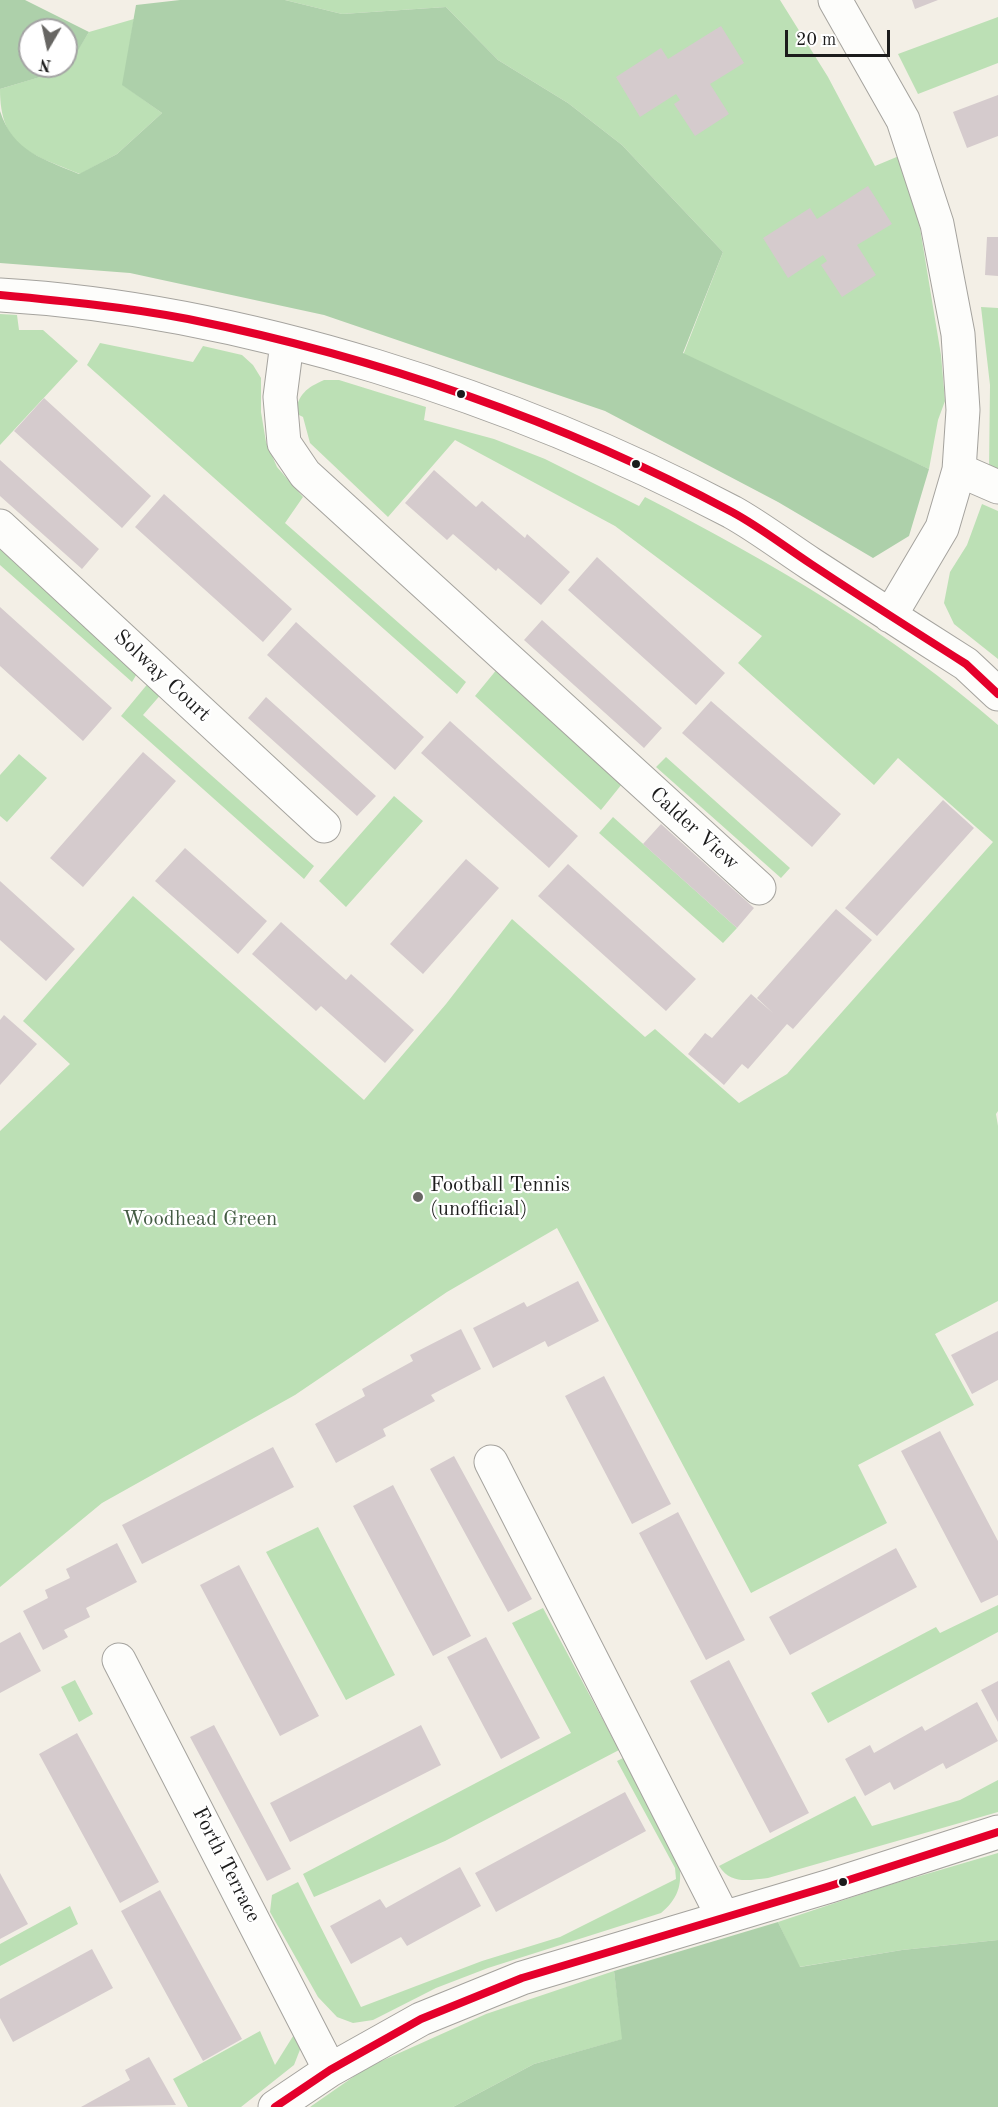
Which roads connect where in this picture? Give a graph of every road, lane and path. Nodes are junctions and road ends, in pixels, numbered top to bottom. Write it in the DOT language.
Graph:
graph roads {
  1 [pos="835,0"];
  2 [pos="0,295"];
  3 [pos="287,343"];
  4 [pos="959,470"];
  5 [pos="998,487"];
  6 [pos="0,526"];
  7 [pos="890,616"];
  8 [pos="998,694"];
  9 [pos="324,826"];
  10 [pos="759,888"];
  11 [pos="491,1462"];
  12 [pos="119,1660"];
  13 [pos="998,1832"];
  14 [pos="723,1917"];
  15 [pos="330,2070"];
  16 [pos="275,2107"];
  1 -- 4 [label="street"];
  2 -- 3 [label="street"];
  3 -- 7 [label="street"];
  3 -- 10 [label="street, Calder View"];
  4 -- 5 [label="street"];
  4 -- 7 [label="street"];
  6 -- 9 [label="street, Solway Court"];
  7 -- 8 [label="street"];
  11 -- 14 [label="street"];
  12 -- 15 [label="street, Forth Terrace"];
  13 -- 14 [label="street"];
  14 -- 15 [label="street"];
  15 -- 16 [label="street"];
}
